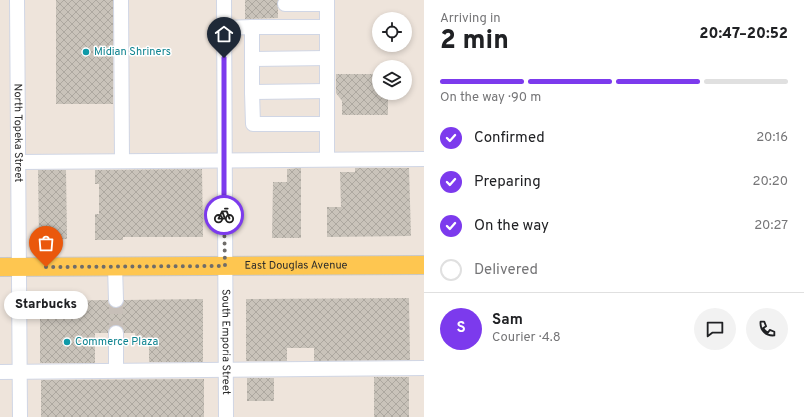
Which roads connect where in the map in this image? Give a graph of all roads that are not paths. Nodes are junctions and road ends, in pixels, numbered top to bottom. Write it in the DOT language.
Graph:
graph roads {
  1 [pos="18,0"];
  2 [pos="121,0"];
  3 [pos="224,0"];
  4 [pos="327,2"];
  5 [pos="285,4"];
  6 [pos="252,27"];
  7 [pos="327,27"];
  8 [pos="224,28"];
  9 [pos="327,58"];
  10 [pos="252,59"];
  11 [pos="327,91"];
  12 [pos="252,92"];
  13 [pos="326,124"];
  14 [pos="327,159"];
  15 [pos="424,159"];
  16 [pos="224,160"];
  17 [pos="122,161"];
  18 [pos="18,162"];
  19 [pos="424,265"];
  20 [pos="116,266"];
  21 [pos="225,266"];
  22 [pos="0,267"];
  23 [pos="18,267"];
  24 [pos="116,300"];
  25 [pos="116,333"];
  26 [pos="424,368"];
  27 [pos="225,369"];
  28 [pos="116,370"];
  29 [pos="19,371"];
  30 [pos="0,372"];
  31 [pos="20,417"];
  32 [pos="226,417"];
  1 -- 18 [label="street, North Topeka Street"];
  2 -- 17 [label="street"];
  3 -- 8 [label="street, South Emporia Street"];
  4 -- 5 [label="street"];
  4 -- 7 [label="street"];
  6 -- 7 [label="street"];
  6 -- 8 [label="street"];
  6 -- 10 [label="street"];
  7 -- 9 [label="street"];
  8 -- 16 [label="street, South Emporia Street"];
  9 -- 10 [label="street"];
  9 -- 11 [label="street"];
  10 -- 12 [label="street"];
  11 -- 12 [label="street"];
  11 -- 13 [label="street"];
  12 -- 13 [label="street"];
  13 -- 14 [label="street"];
  14 -- 15 [label="street"];
  14 -- 16 [label="street"];
  16 -- 17 [label="street"];
  16 -- 21 [label="street, South Emporia Street"];
  17 -- 18 [label="street"];
  18 -- 23 [label="street, North Topeka Street"];
  19 -- 21 [label="main road, East Douglas Avenue"];
  20 -- 21 [label="main road, East Douglas Avenue"];
  20 -- 23 [label="main road, East Douglas Avenue"];
  20 -- 24 [label="street"];
  21 -- 27 [label="street, South Emporia Street"];
  22 -- 23 [label="main road, East Douglas Avenue"];
  23 -- 29 [label="street, North Topeka Street"];
  25 -- 28 [label="street"];
  26 -- 27 [label="street"];
  27 -- 28 [label="street"];
  27 -- 32 [label="street, South Emporia Street"];
  28 -- 29 [label="street"];
  29 -- 30 [label="street"];
  29 -- 31 [label="street, North Topeka Street"];
}
